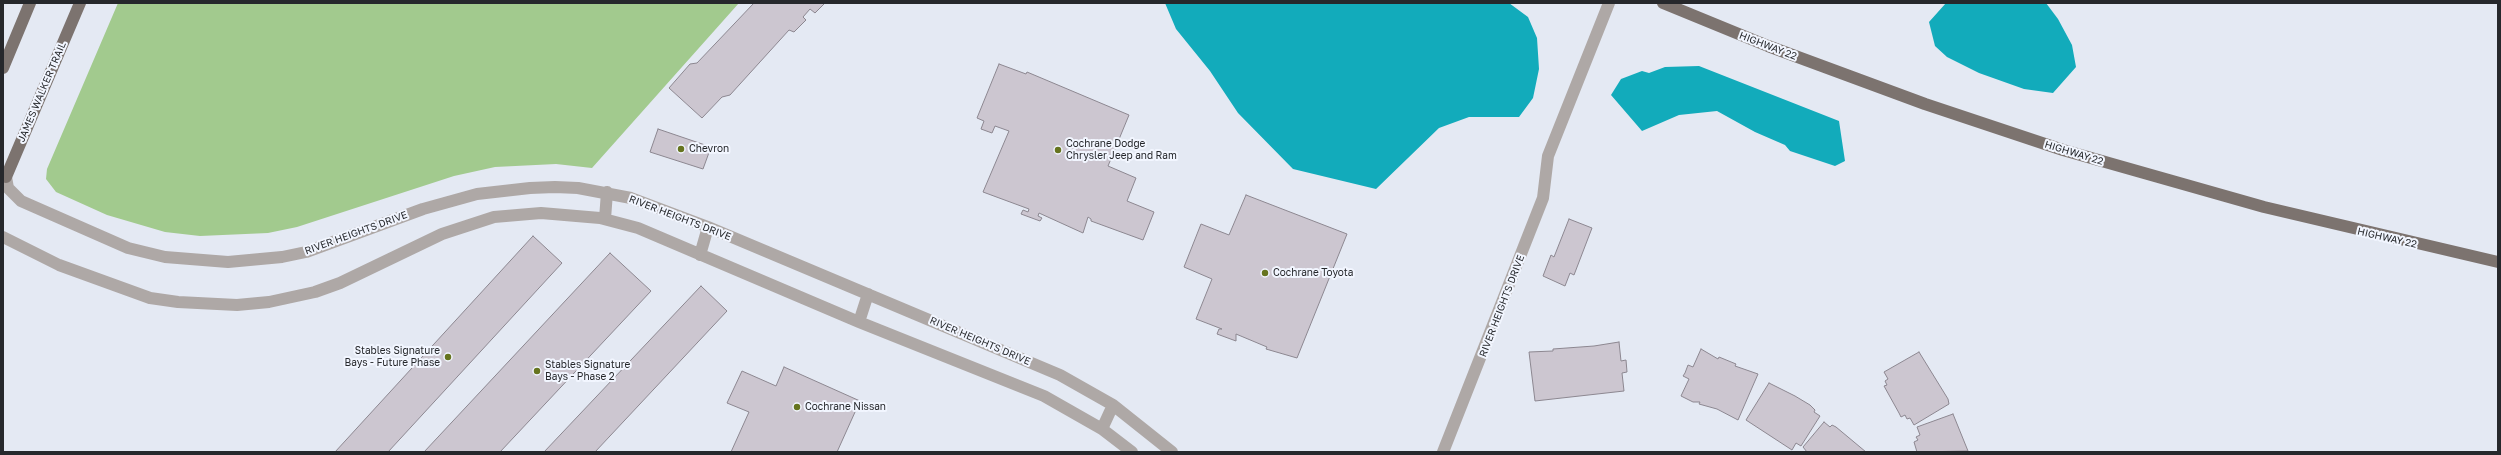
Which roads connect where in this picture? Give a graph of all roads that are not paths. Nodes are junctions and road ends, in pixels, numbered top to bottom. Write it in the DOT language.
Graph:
graph roads {
  1 [pos="30,3"];
  2 [pos="80,3"];
  3 [pos="1609,3"];
  4 [pos="1663,3"];
  5 [pos="3,68"];
  6 [pos="4,178"];
  7 [pos="607,192"];
  8 [pos="605,219"];
  9 [pos="708,227"];
  10 [pos="3,237"];
  11 [pos="700,255"];
  12 [pos="2498,262"];
  13 [pos="868,294"];
  14 [pos="859,322"];
  15 [pos="1113,405"];
  16 [pos="1102,429"];
  17 [pos="1132,452"];
  18 [pos="1172,452"];
  19 [pos="1443,452"];
  1 -- 5 [label="main road"];
  2 -- 6 [label="main road, JAMES WALKER TRAIL"];
  3 -- 19 [label="street, RIVER HEIGHTS DRIVE"];
  4 -- 12 [label="main road, HIGHWAY 22"];
  6 -- 7 [label="street, RIVER HEIGHTS DRIVE"];
  7 -- 8 [label="street"];
  7 -- 9 [label="street, RIVER HEIGHTS DRIVE"];
  8 -- 10 [label="street"];
  8 -- 11 [label="street"];
  9 -- 11 [label="street"];
  9 -- 13 [label="street, RIVER HEIGHTS DRIVE"];
  11 -- 14 [label="street"];
  13 -- 14 [label="street"];
  13 -- 15 [label="street, RIVER HEIGHTS DRIVE"];
  14 -- 16 [label="street"];
  15 -- 16 [label="street"];
  15 -- 18 [label="street, RIVER HEIGHTS DRIVE"];
  16 -- 17 [label="street"];
}
